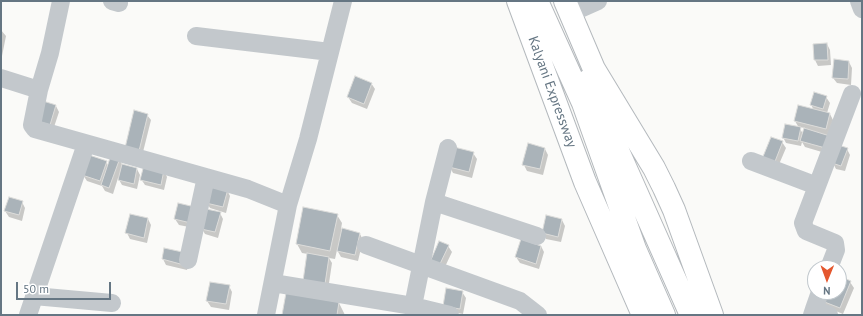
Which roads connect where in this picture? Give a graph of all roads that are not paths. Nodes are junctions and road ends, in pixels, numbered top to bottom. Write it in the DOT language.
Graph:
graph roads {
  1 [pos="61,1"];
  2 [pos="343,1"];
  3 [pos="518,1"];
  4 [pos="537,1"];
  5 [pos="552,1"];
  6 [pos="598,1"];
  7 [pos="859,1"];
  8 [pos="568,7"];
  9 [pos="862,9"];
  10 [pos="196,36"];
  11 [pos="330,52"];
  12 [pos="1,78"];
  13 [pos="39,90"];
  14 [pos="852,94"];
  15 [pos="86,144"];
  16 [pos="448,148"];
  17 [pos="751,161"];
  18 [pos="206,177"];
  19 [pos="816,186"];
  20 [pos="434,202"];
  21 [pos="288,205"];
  22 [pos="537,236"];
  23 [pos="366,245"];
  24 [pos="188,260"];
  25 [pos="832,260"];
  26 [pos="420,265"];
  27 [pos="273,283"];
  28 [pos="34,296"];
  29 [pos="819,300"];
  30 [pos="112,303"];
  31 [pos="413,306"];
  32 [pos="818,313"];
  33 [pos="28,315"];
  34 [pos="266,315"];
  35 [pos="450,315"];
  36 [pos="538,315"];
  37 [pos="643,315"];
  38 [pos="664,315"];
  39 [pos="691,315"];
  40 [pos="712,315"];
  1 -- 13 [label="street"];
  2 -- 11 [label="street"];
  3 -- 37 [label="highway, Kalyani Expressway"];
  4 -- 38 [label="highway"];
  5 -- 39 [label="highway"];
  6 -- 8 [label="street"];
  7 -- 9 [label="street"];
  8 -- 40 [label="highway"];
  10 -- 11 [label="street"];
  11 -- 21 [label="street"];
  12 -- 13 [label="street"];
  13 -- 15 [label="street"];
  14 -- 19 [label="street"];
  15 -- 18 [label="street"];
  15 -- 28 [label="street"];
  16 -- 20 [label="street"];
  17 -- 19 [label="street"];
  18 -- 21 [label="street"];
  18 -- 24 [label="street"];
  19 -- 25 [label="street"];
  20 -- 22 [label="street"];
  20 -- 26 [label="street"];
  21 -- 27 [label="street"];
  23 -- 26 [label="street"];
  26 -- 31 [label="street"];
  26 -- 36 [label="street"];
  27 -- 31 [label="street"];
  27 -- 34 [label="street"];
  28 -- 30 [label="street"];
  28 -- 33 [label="street"];
  29 -- 32 [label="street"];
  31 -- 35 [label="street"];
}
